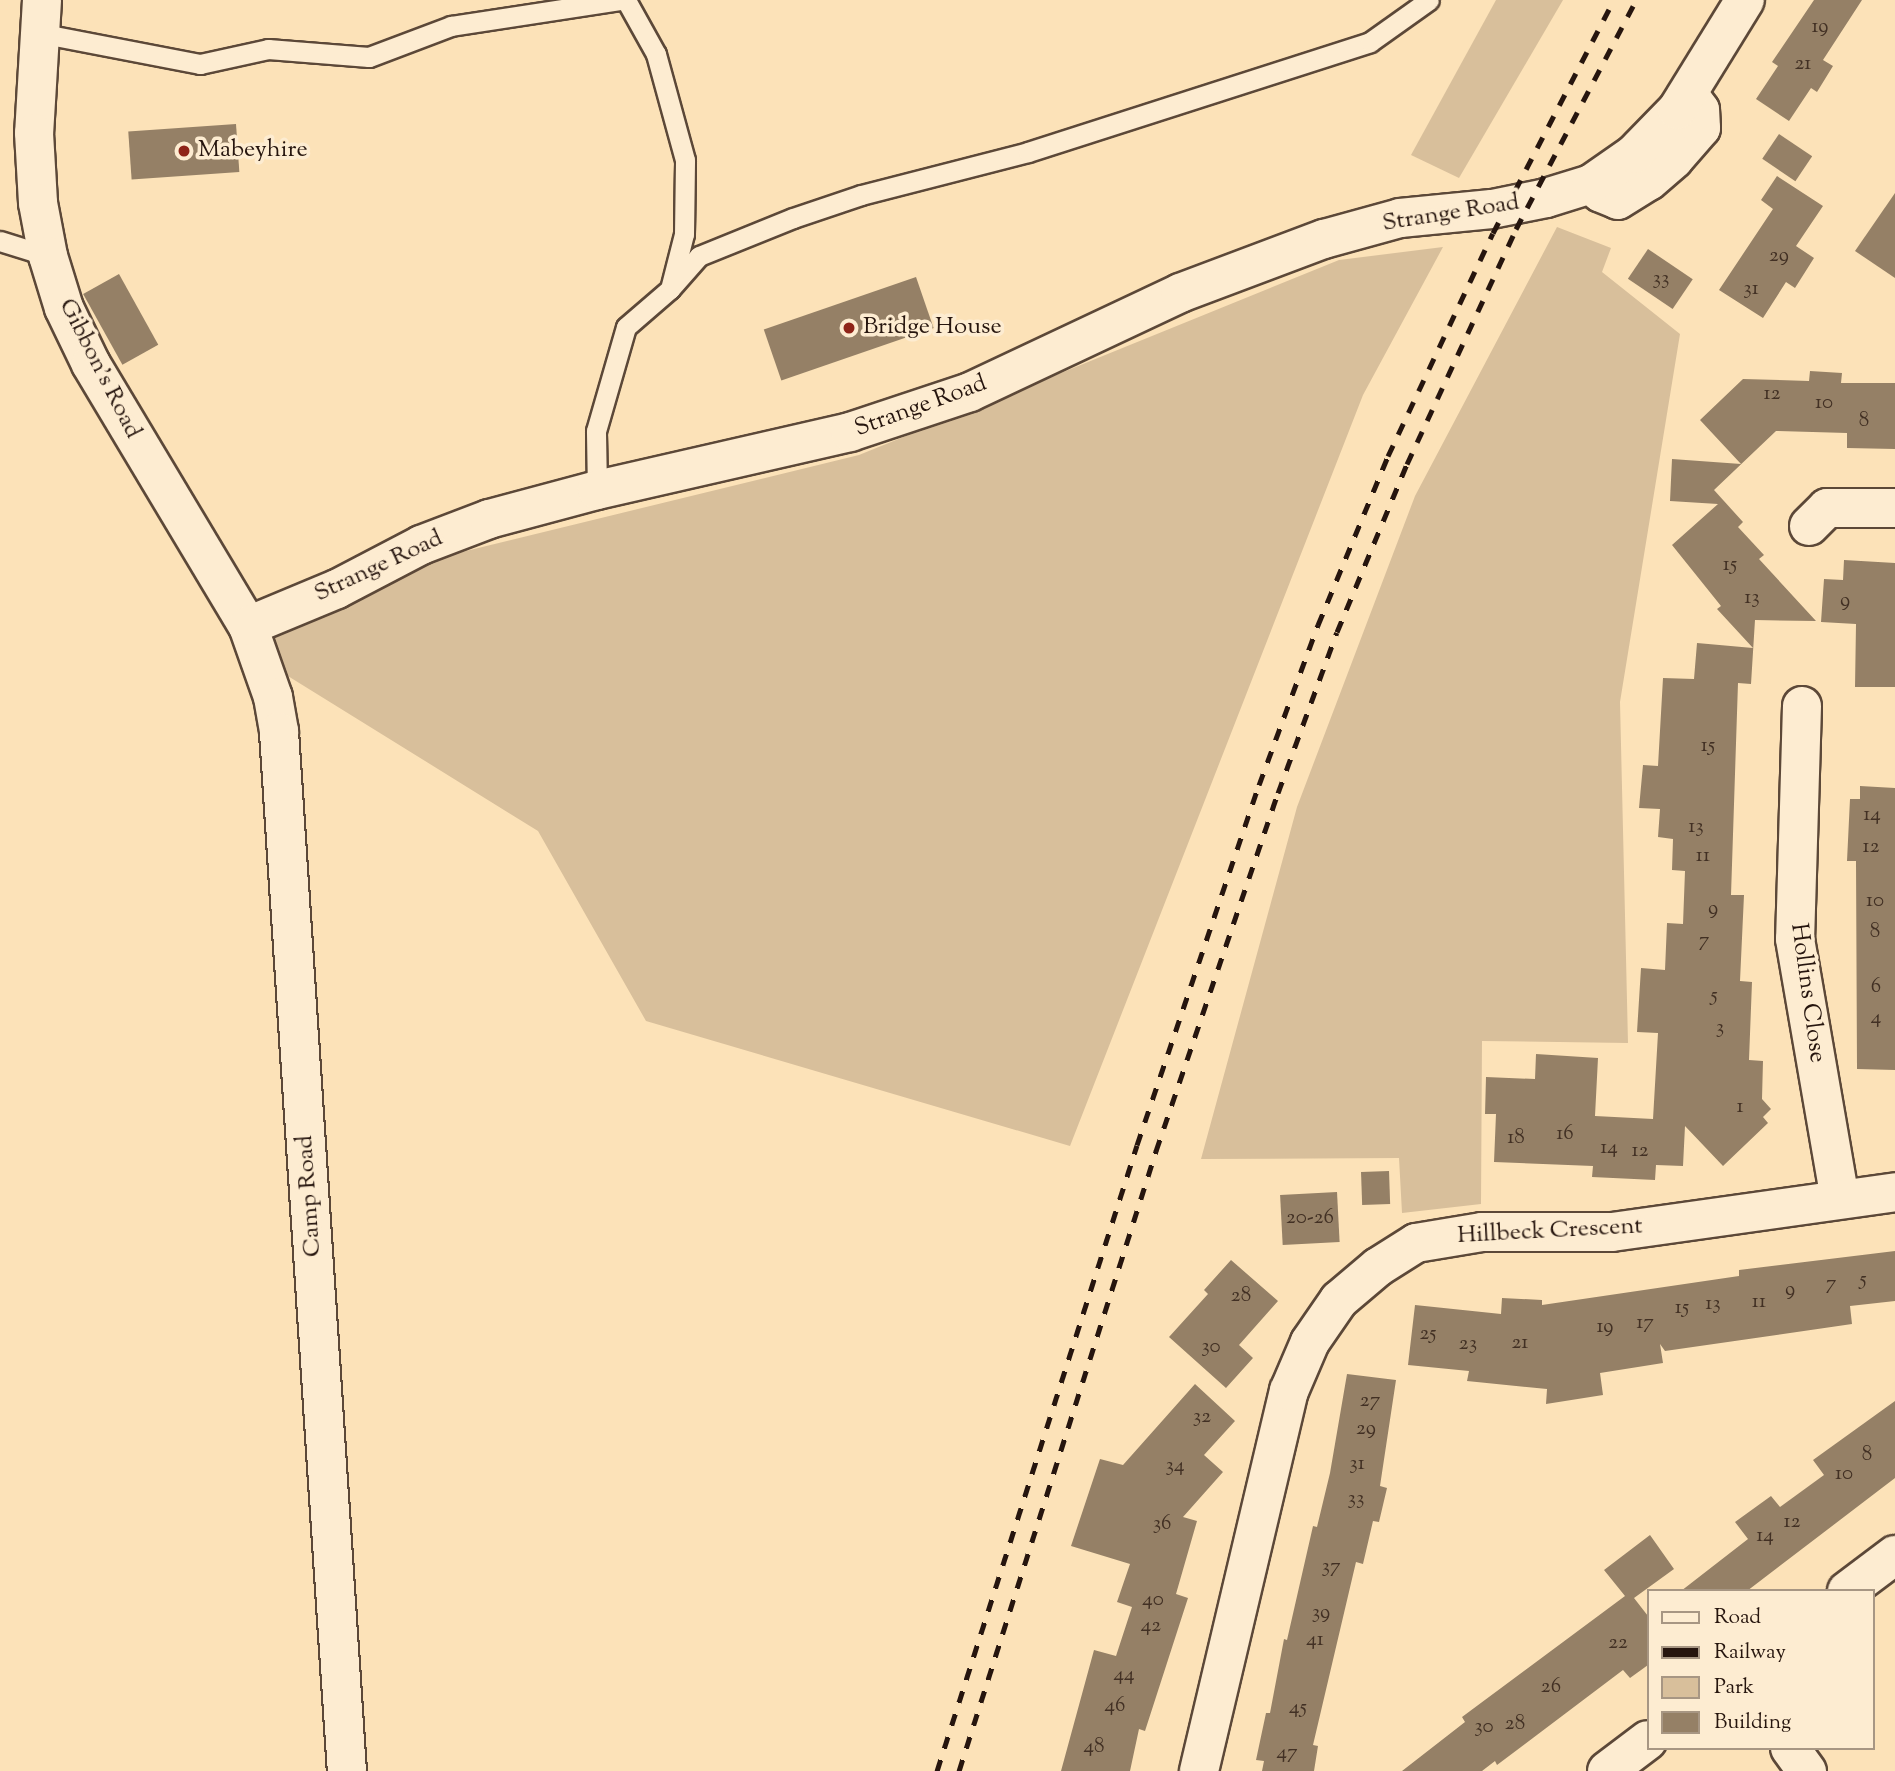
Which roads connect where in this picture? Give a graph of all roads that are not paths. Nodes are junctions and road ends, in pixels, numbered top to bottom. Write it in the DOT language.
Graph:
graph roads {
  1 [pos="620,0"];
  2 [pos="626,0"];
  3 [pos="1429,0"];
  4 [pos="1745,0"];
  5 [pos="41,16"];
  6 [pos="0,241"];
  7 [pos="48,256"];
  8 [pos="670,289"];
  9 [pos="597,490"];
  10 [pos="1816,508"];
  11 [pos="1895,509"];
  12 [pos="248,626"];
  13 [pos="1802,706"];
  14 [pos="1895,1192"];
  15 [pos="1840,1199"];
  16 [pos="1895,1555"];
  17 [pos="1850,1589"];
  18 [pos="1646,1742"];
  19 [pos="1791,1750"];
  20 [pos="347,1771"];
  21 [pos="1199,1771"];
  22 [pos="1607,1771"];
  23 [pos="1807,1771"];
  1 -- 5 [label="lane"];
  2 -- 8 [label="lane"];
  3 -- 8 [label="lane"];
  4 -- 9 [label="street, Strange Road"];
  5 -- 7 [label="street, Gibbon's Road"];
  6 -- 7 [label="lane"];
  7 -- 12 [label="street, Gibbon's Road"];
  8 -- 9 [label="lane"];
  9 -- 12 [label="street, Strange Road"];
  10 -- 11 [label="street"];
  12 -- 20 [label="street, Camp Road"];
  13 -- 15 [label="street, Hollins Close"];
  14 -- 15 [label="street, Hillbeck Crescent"];
  15 -- 21 [label="street, Hillbeck Crescent"];
  16 -- 17 [label="street"];
  18 -- 22 [label="street"];
  19 -- 23 [label="street"];
}
